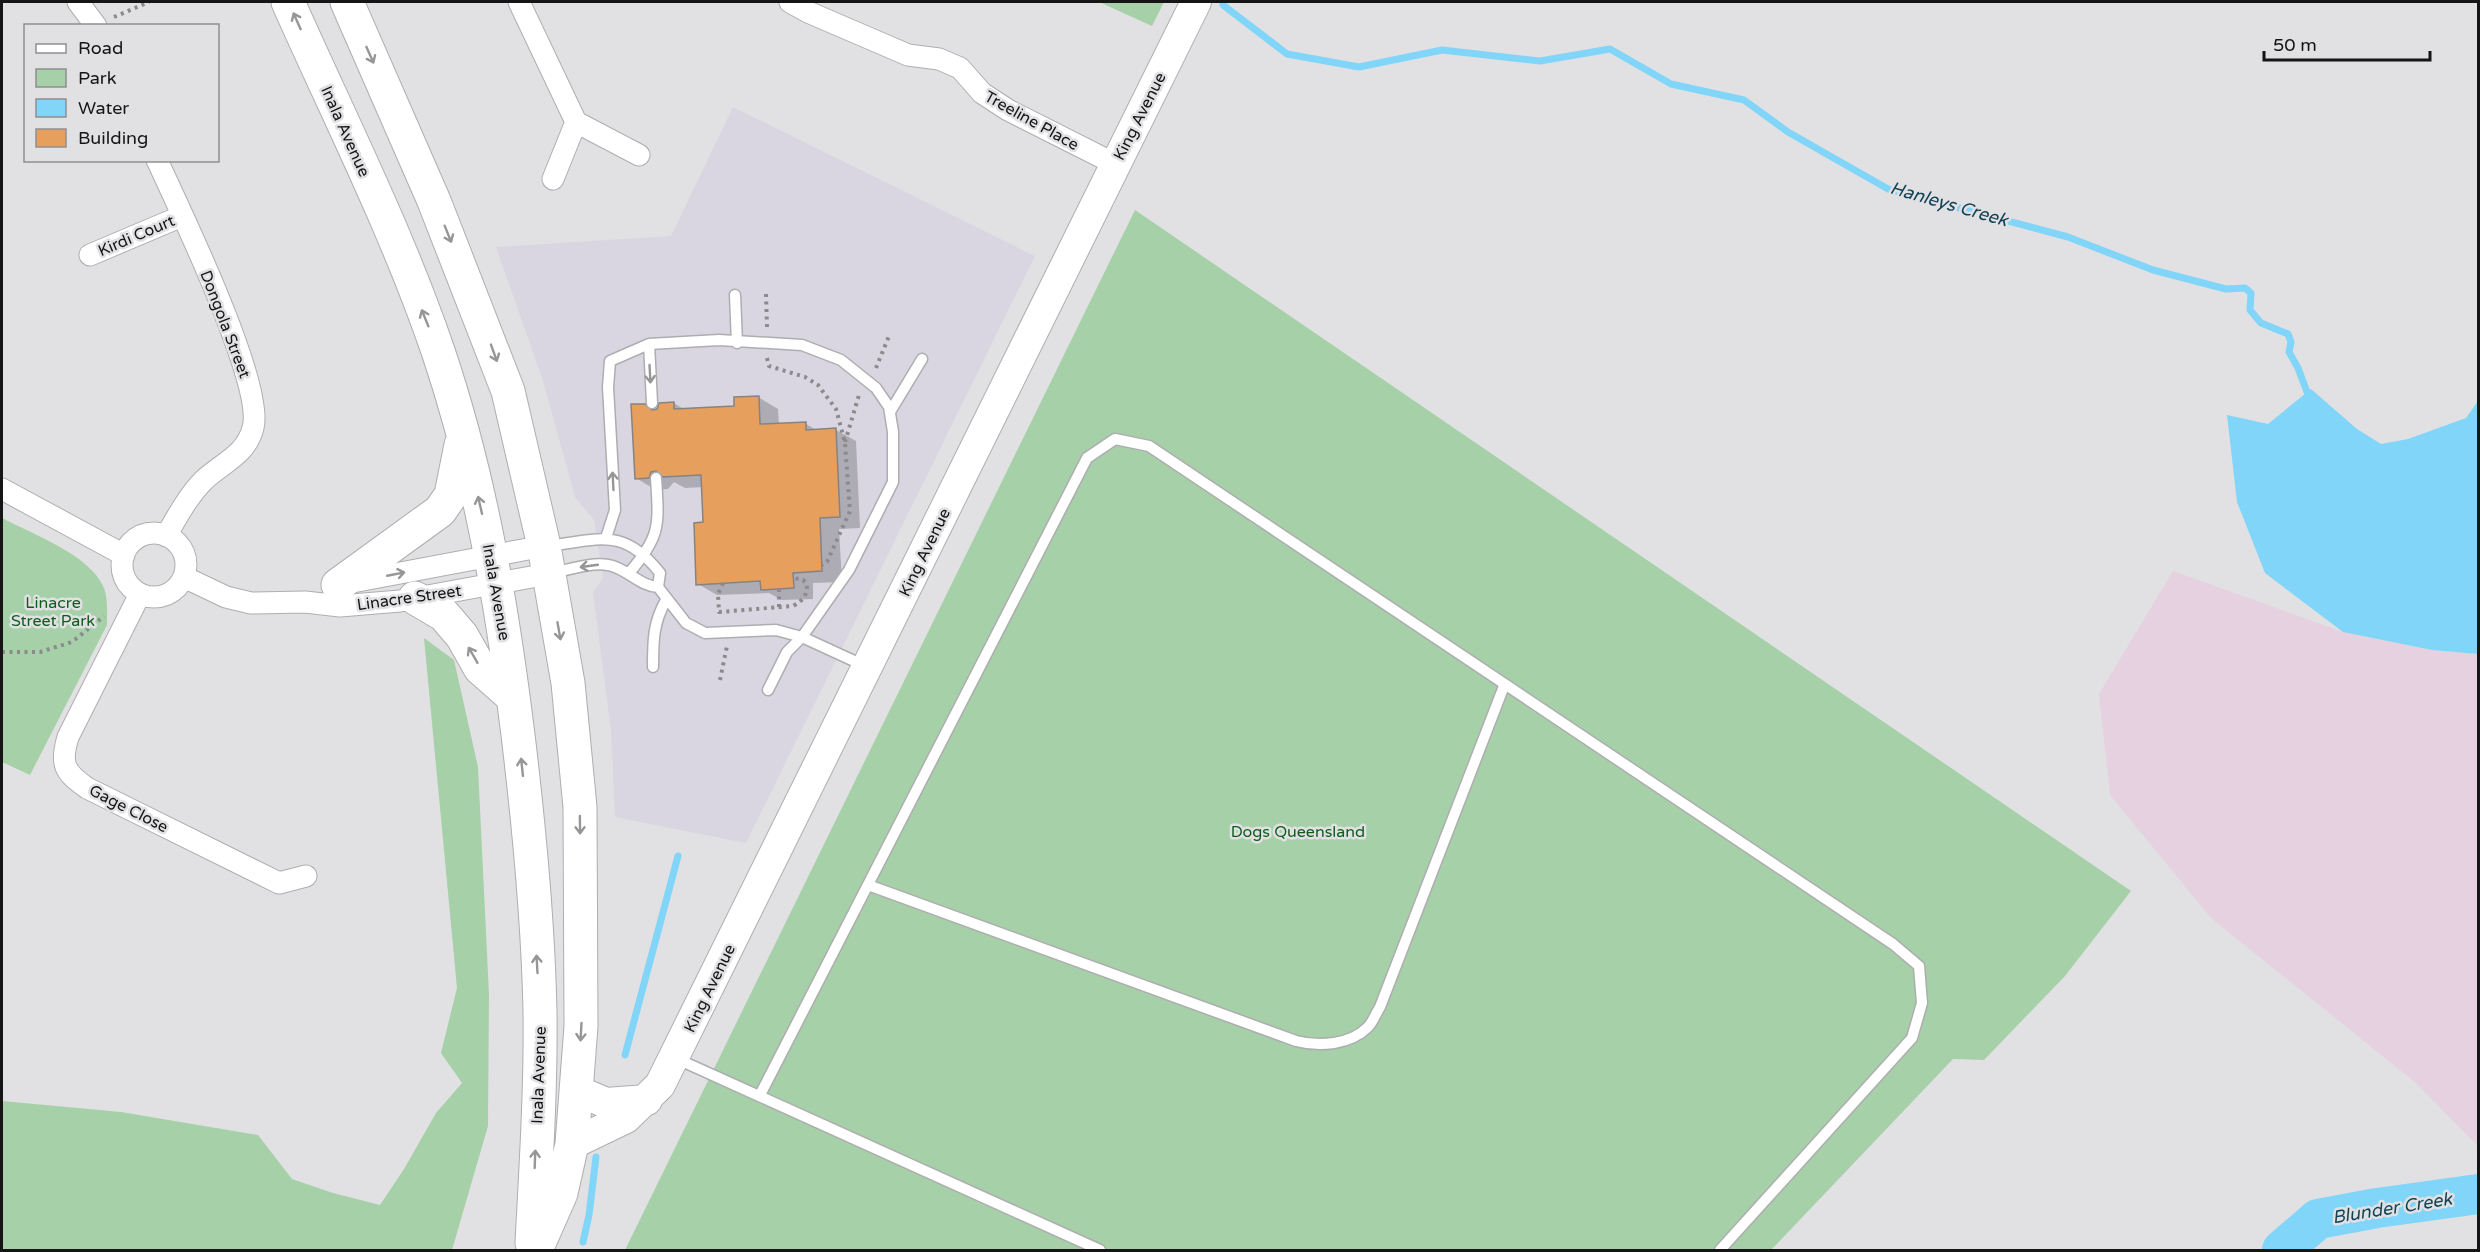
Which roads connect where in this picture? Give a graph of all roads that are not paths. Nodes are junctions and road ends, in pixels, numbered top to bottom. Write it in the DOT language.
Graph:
graph roads {
  1 [pos="78,2"];
  2 [pos="288,2"];
  3 [pos="347,2"];
  4 [pos="519,2"];
  5 [pos="790,2"];
  6 [pos="1196,2"];
  7 [pos="95,24"];
  8 [pos="576,122"];
  9 [pos="639,155"];
  10 [pos="158,162"];
  11 [pos="1115,164"];
  12 [pos="553,179"];
  13 [pos="182,216"];
  14 [pos="90,255"];
  15 [pos="735,296"];
  16 [pos="737,343"];
  17 [pos="648,344"];
  18 [pos="922,359"];
  19 [pos="652,403"];
  20 [pos="890,412"];
  21 [pos="462,437"];
  22 [pos="656,478"];
  23 [pos="2,489"];
  24 [pos="166,536"];
  25 [pos="606,538"];
  26 [pos="645,554"];
  27 [pos="124,555"];
  28 [pos="546,560"];
  29 [pos="494,569"];
  30 [pos="629,573"];
  31 [pos="184,577"];
  32 [pos="658,587"];
  33 [pos="140,594"];
  34 [pos="339,596"];
  35 [pos="415,598"];
  36 [pos="666,600"];
  37 [pos="802,637"];
  38 [pos="653,667"];
  39 [pos="868,667"];
  40 [pos="1504,686"];
  41 [pos="768,690"];
  42 [pos="513,697"];
  43 [pos="306,876"];
  44 [pos="868,885"];
  45 [pos="674,1058"];
  46 [pos="578,1091"];
  47 [pos="760,1095"];
  48 [pos="646,1100"];
  49 [pos="570,1152"];
  50 [pos="534,1251"];
  51 [pos="1100,1251"];
  52 [pos="1720,1251"];
  1 -- 7 [label="street"];
  21 -- 2 [label="main road, Inala Avenue, one-way"];
  3 -- 28 [label="main road, one-way"];
  4 -- 8 [label="street"];
  5 -- 11 [label="street, Treeline Place"];
  6 -- 11 [label="street, King Avenue"];
  8 -- 9 [label="street"];
  8 -- 12 [label="street"];
  10 -- 13 [label="street, Dongola Street"];
  11 -- 39 [label="street, King Avenue"];
  13 -- 14 [label="street, Kirdi Court"];
  13 -- 24 [label="street, Dongola Street"];
  15 -- 16 [label="lane"];
  16 -- 17 [label="lane"];
  16 -- 20 [label="lane"];
  17 -- 19 [label="lane, one-way"];
  25 -- 17 [label="lane, one-way"];
  18 -- 20 [label="lane"];
  20 -- 37 [label="lane"];
  29 -- 21 [label="main road, Inala Avenue, one-way"];
  21 -- 34 [label="main road"];
  22 -- 26 [label="lane"];
  23 -- 27 [label="street"];
  24 -- 27 [label="street"];
  24 -- 31 [label="street"];
  25 -- 26 [label="lane"];
  25 -- 28 [label="lane"];
  26 -- 30 [label="lane"];
  26 -- 32 [label="lane"];
  27 -- 33 [label="street"];
  28 -- 29 [label="street, Linacre Street"];
  30 -- 28 [label="lane, one-way"];
  28 -- 46 [label="main road, one-way"];
  34 -- 29 [label="street, Linacre Street, one-way"];
  29 -- 35 [label="street, Linacre Street"];
  29 -- 42 [label="main road, Inala Avenue"];
  30 -- 32 [label="lane"];
  31 -- 33 [label="street"];
  31 -- 34 [label="street, Linacre Street"];
  32 -- 36 [label="lane"];
  33 -- 43 [label="street, Gage Close"];
  34 -- 35 [label="street, Linacre Street"];
  42 -- 35 [label="main road, one-way"];
  36 -- 37 [label="lane"];
  36 -- 38 [label="lane"];
  37 -- 39 [label="lane"];
  37 -- 41 [label="lane"];
  39 -- 45 [label="street, King Avenue"];
  40 -- 44 [label="lane"];
  40 -- 44 [label="lane"];
  40 -- 52 [label="lane"];
  50 -- 42 [label="main road, Inala Avenue, one-way"];
  44 -- 47 [label="lane"];
  45 -- 47 [label="lane"];
  45 -- 48 [label="street, King Avenue"];
  46 -- 48 [label="street"];
  46 -- 49 [label="main road"];
  47 -- 51 [label="lane"];
  48 -- 49 [label="street, King Avenue"];
  49 -- 50 [label="main road"];
}
